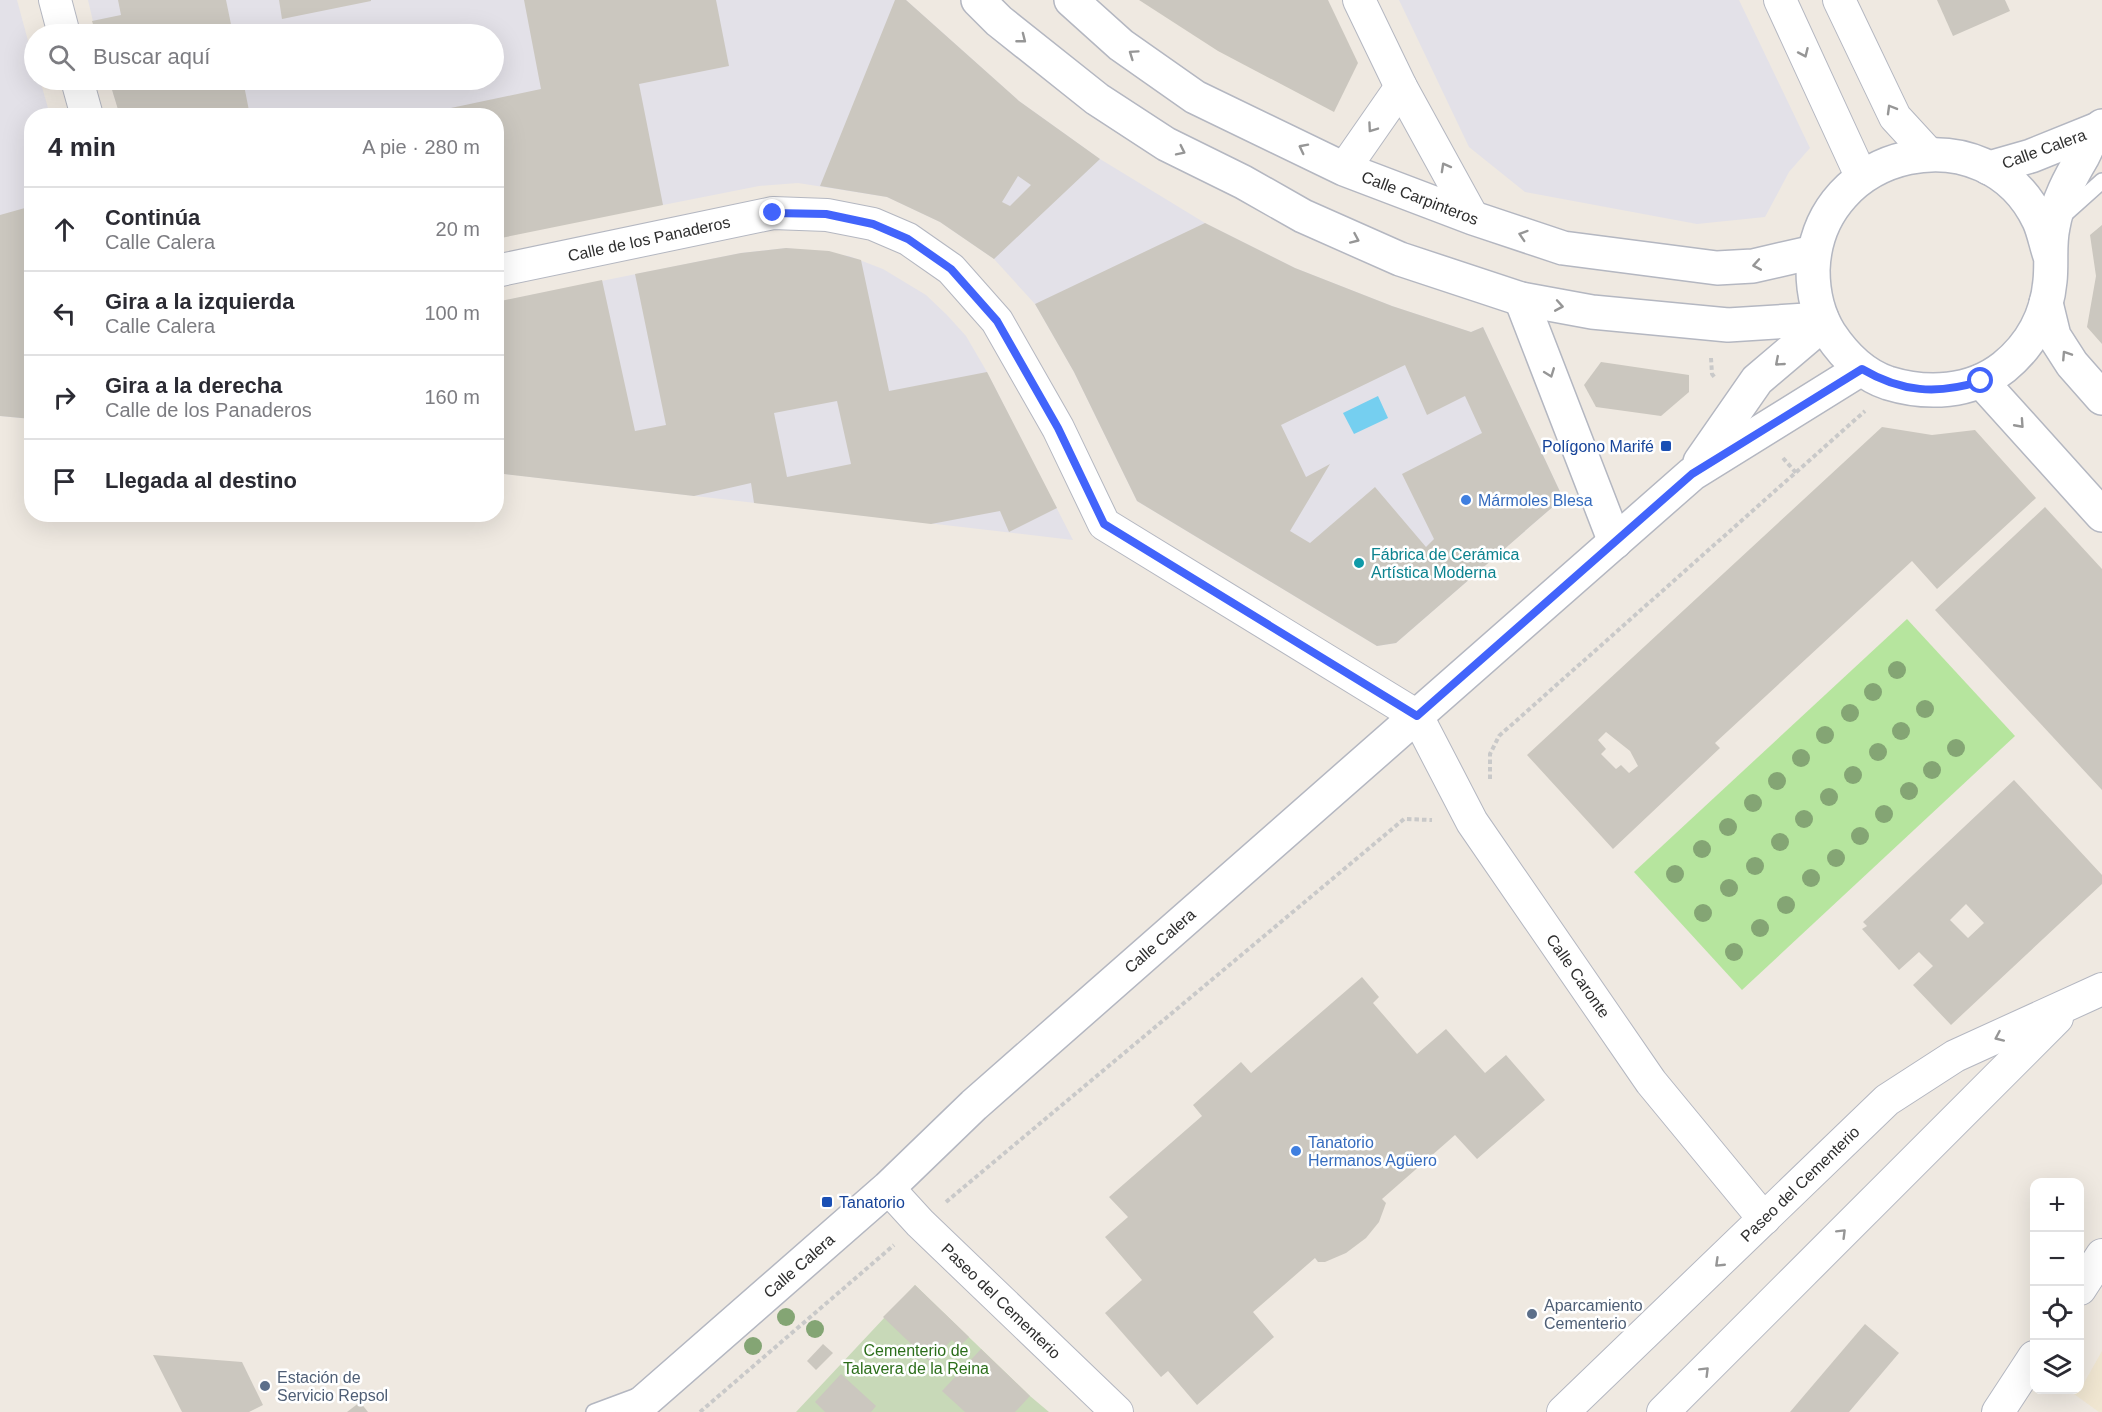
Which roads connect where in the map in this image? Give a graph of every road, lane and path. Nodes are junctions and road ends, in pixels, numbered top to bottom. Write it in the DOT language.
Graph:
graph roads {
  1 [pos="55,0"];
  2 [pos="978,0"];
  3 [pos="1071,0"];
  4 [pos="1359,0"];
  5 [pos="1780,0"];
  6 [pos="1839,0"];
  7 [pos="61,24"];
  8 [pos="1401,87"];
  9 [pos="80,90"];
  10 [pos="85,108"];
  11 [pos="2100,127"];
  12 [pos="1929,154"];
  13 [pos="1989,168"];
  14 [pos="1344,169"];
  15 [pos="1862,176"];
  16 [pos="2102,181"];
  17 [pos="1473,218"];
  18 [pos="2051,241"];
  19 [pos="1814,252"];
  20 [pos="504,269"];
  21 [pos="1521,299"];
  22 [pos="2046,303"];
  23 [pos="1823,321"];
  24 [pos="1862,369"];
  25 [pos="1981,381"];
  26 [pos="2102,398"];
  27 [pos="1874,407"];
  28 [pos="1692,474"];
  29 [pos="2102,515"];
  30 [pos="1615,542"];
  31 [pos="1417,716"];
  32 [pos="1472,822"];
  33 [pos="2102,989"];
  34 [pos="2072,1004"];
  35 [pos="888,1188"];
  36 [pos="1764,1219"];
  37 [pos="920,1223"];
  38 [pos="2102,1255"];
  39 [pos="2081,1286"];
  40 [pos="2030,1363"];
  41 [pos="660,1388"];
  42 [pos="594,1412"];
  43 [pos="632,1412"];
  44 [pos="700,1412"];
  45 [pos="1117,1412"];
  46 [pos="1563,1412"];
  47 [pos="1663,1412"];
  48 [pos="1998,1412"];
  1 -- 7 [label="street"];
  2 -- 21 [label="main road, one-way"];
  14 -- 3 [label="main road, Calle Carpinteros, one-way"];
  4 -- 8 [label="street"];
  5 -- 15 [label="street, one-way"];
  12 -- 6 [label="street, one-way"];
  8 -- 14 [label="street, one-way"];
  17 -- 8 [label="street, one-way"];
  9 -- 10 [label="street"];
  11 -- 13 [label="main road, Calle Calera"];
  11 -- 18 [label="main road, Calle Calera"];
  12 -- 13 [label="main road, Calle Calera"];
  12 -- 15 [label="main road, Calle Calera"];
  13 -- 18 [label="main road, Calle Calera"];
  14 -- 17 [label="main road, Calle Carpinteros"];
  15 -- 19 [label="main road, Calle Calera"];
  16 -- 18 [label="lane"];
  19 -- 17 [label="main road, Calle Carpinteros, one-way"];
  18 -- 22 [label="main road, Calle Calera"];
  19 -- 23 [label="main road, Calle Calera"];
  20 -- 31 [label="street, Calle de los Panaderos"];
  21 -- 23 [label="main road, one-way"];
  21 -- 30 [label="main road, one-way"];
  22 -- 25 [label="main road, Calle Calera"];
  26 -- 22 [label="main road, one-way"];
  23 -- 24 [label="main road, Calle Calera"];
  23 -- 28 [label="main road, Calle Calera, one-way"];
  24 -- 25 [label="main road, Calle Calera"];
  24 -- 28 [label="main road, Calle Calera"];
  25 -- 29 [label="main road, one-way"];
  27 -- 32 [label="path"];
  28 -- 30 [label="main road, Calle Calera"];
  30 -- 31 [label="main road, Calle Calera"];
  31 -- 32 [label="street, Calle Caronte"];
  31 -- 35 [label="main road, Calle Calera"];
  32 -- 36 [label="street, Calle Caronte"];
  32 -- 37 [label="path"];
  33 -- 34 [label="street, Paseo del Cementerio"];
  34 -- 36 [label="street, Paseo del Cementerio, one-way"];
  47 -- 34 [label="street, Paseo del Cementerio, one-way"];
  35 -- 37 [label="street, Paseo del Cementerio"];
  35 -- 41 [label="main road, Calle Calera"];
  36 -- 46 [label="street, Paseo del Cementerio, one-way"];
  37 -- 44 [label="path"];
  37 -- 45 [label="street, Paseo del Cementerio"];
  38 -- 39 [label="street"];
  40 -- 48 [label="street"];
  41 -- 42 [label="lane"];
  41 -- 43 [label="main road, Calle Calera"];
}
